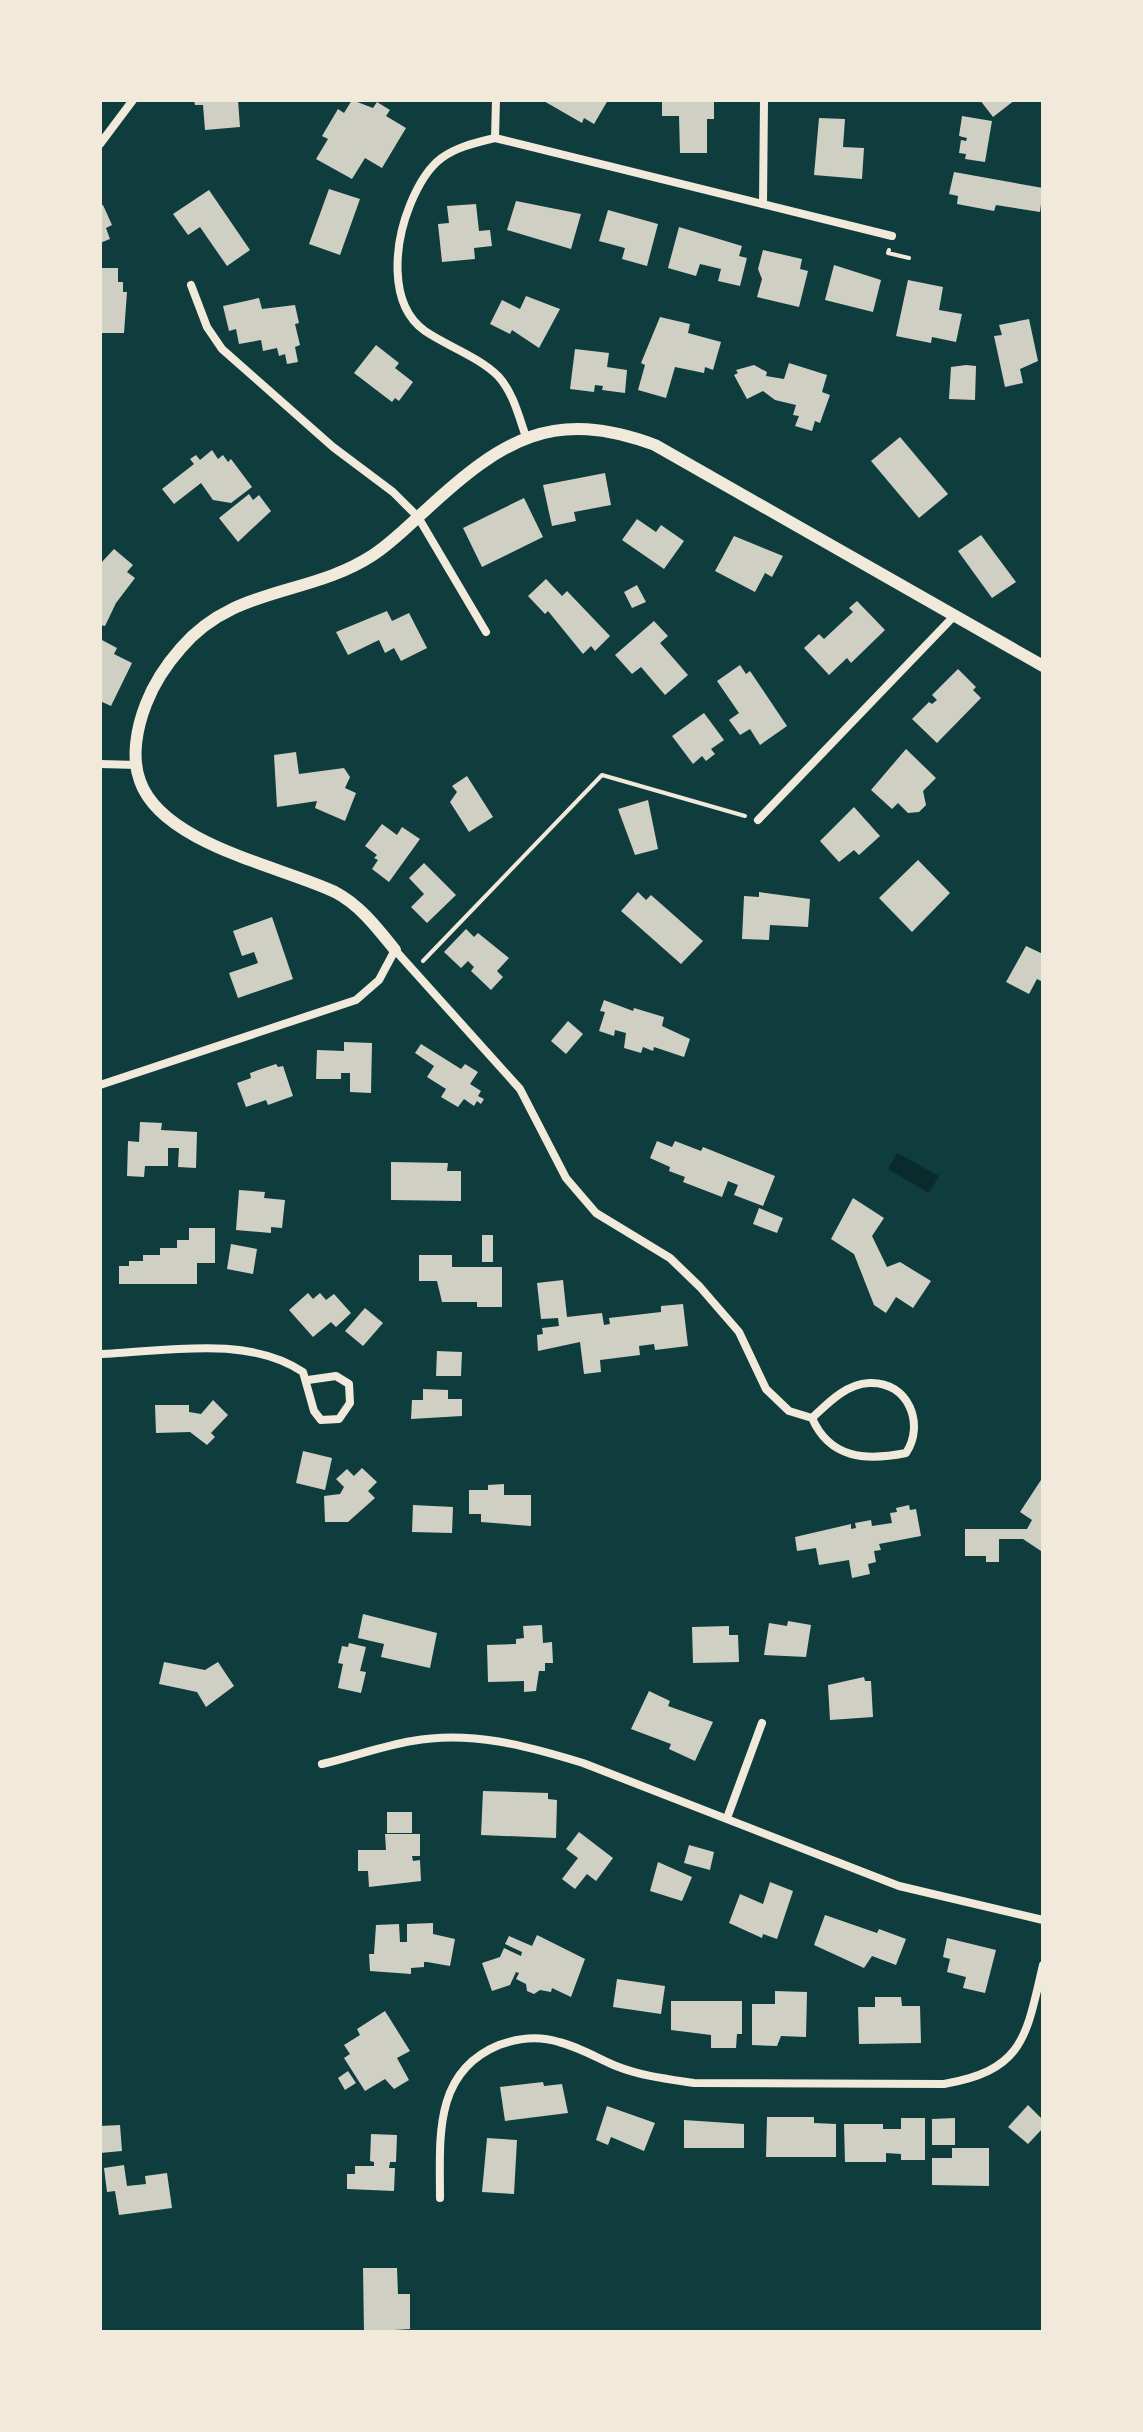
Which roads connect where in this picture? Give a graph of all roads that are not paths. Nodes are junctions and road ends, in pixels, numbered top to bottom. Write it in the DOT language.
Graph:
graph roads {
  1 [pos="133,100"];
  2 [pos="496,100"];
  3 [pos="764,100"];
  4 [pos="495,138"];
  5 [pos="100,144"];
  6 [pos="763,204"];
  7 [pos="892,236"];
  8 [pos="191,285"];
  9 [pos="526,437"];
  10 [pos="418,517"];
  11 [pos="955,615"];
  12 [pos="486,632"];
  13 [pos="1043,666"];
  14 [pos="100,764"];
  15 [pos="137,765"];
  16 [pos="758,820"];
  17 [pos="395,950"];
  18 [pos="100,1085"];
  19 [pos="100,1354"];
  20 [pos="308,1380"];
  21 [pos="812,1418"];
  22 [pos="762,1723"];
  23 [pos="322,1764"];
  24 [pos="727,1818"];
  25 [pos="1043,1920"];
  26 [pos="1043,1965"];
  27 [pos="440,2198"];
  1 -- 5 [label="street"];
  2 -- 4 [label="street"];
  3 -- 6 [label="street"];
  4 -- 6 [label="street"];
  4 -- 9 [label="street"];
  6 -- 7 [label="street"];
  8 -- 10 [label="street"];
  9 -- 10 [label="street"];
  9 -- 11 [label="street"];
  10 -- 12 [label="street"];
  10 -- 15 [label="street"];
  11 -- 13 [label="street"];
  11 -- 16 [label="street"];
  14 -- 15 [label="street"];
  15 -- 17 [label="street"];
  17 -- 18 [label="street"];
  17 -- 21 [label="street"];
  19 -- 20 [label="street"];
  20 -- 20 [label="street"];
  21 -- 21 [label="street"];
  22 -- 24 [label="street"];
  23 -- 24 [label="street"];
  24 -- 25 [label="street"];
  26 -- 27 [label="street"];
}
